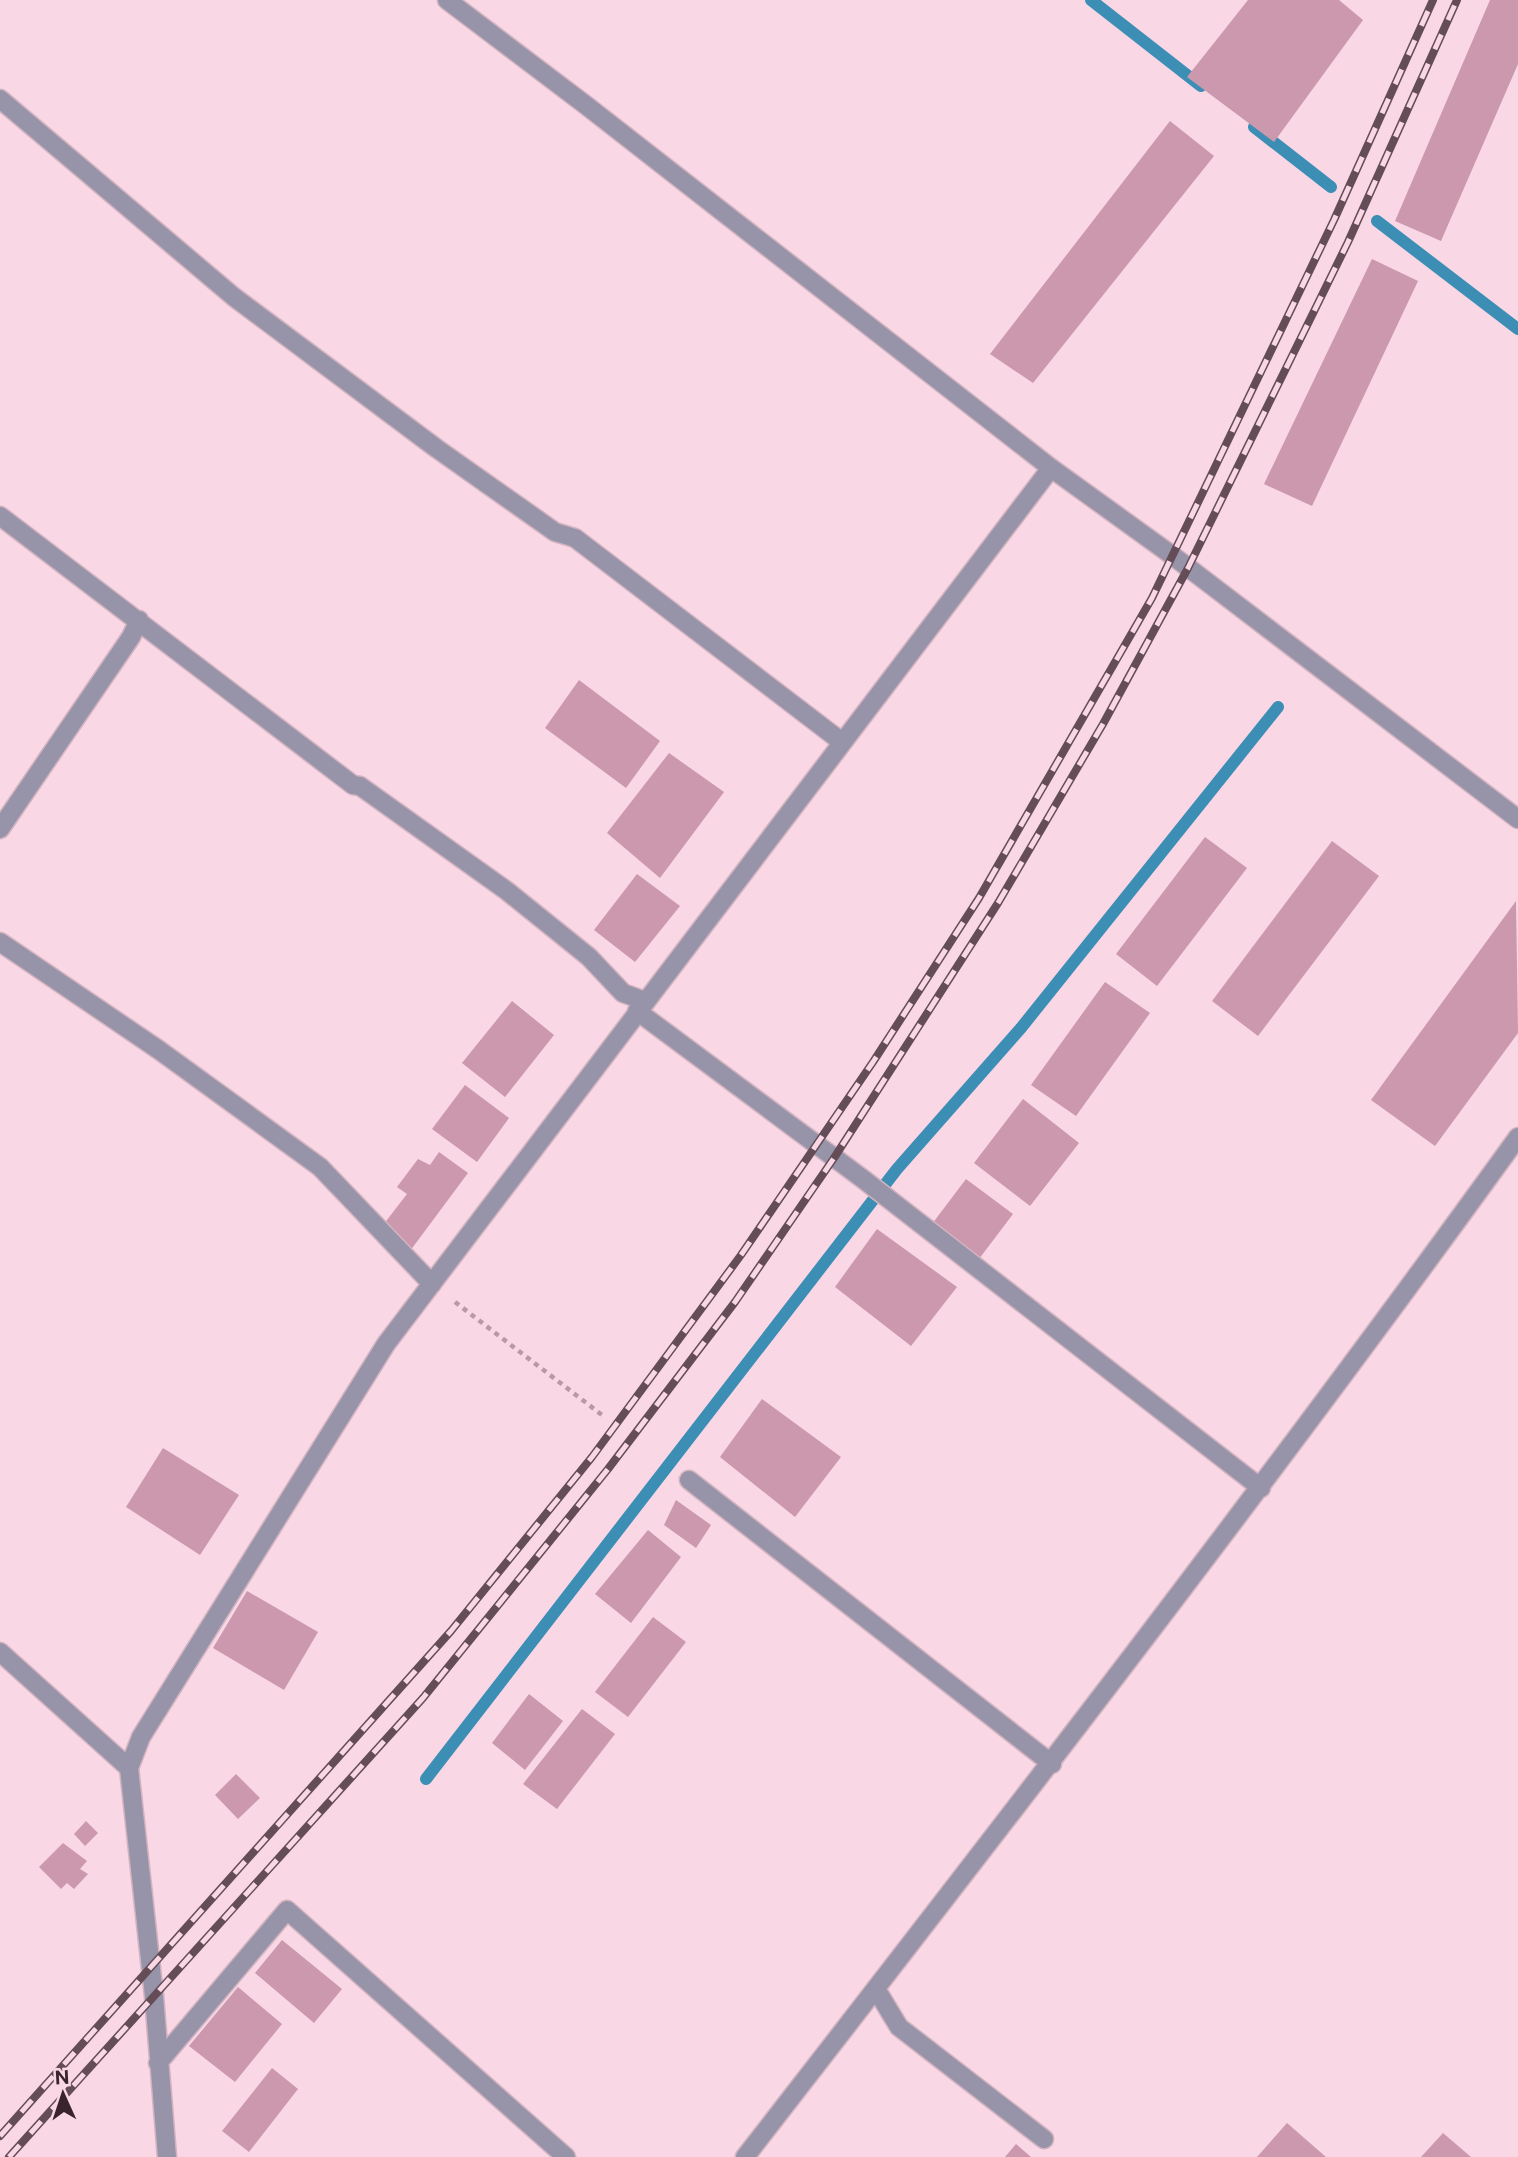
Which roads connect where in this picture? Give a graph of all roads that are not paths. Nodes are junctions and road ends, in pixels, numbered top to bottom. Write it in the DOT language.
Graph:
graph roads {
  1 [pos="447,0"];
  2 [pos="0,99"];
  3 [pos="1051,468"];
  4 [pos="0,516"];
  5 [pos="139,620"];
  6 [pos="842,742"];
  7 [pos="1518,819"];
  8 [pos="0,829"];
  9 [pos="0,943"];
  10 [pos="641,1006"];
  11 [pos="1518,1137"];
  12 [pos="432,1284"];
  13 [pos="689,1480"];
  14 [pos="1261,1488"];
  15 [pos="0,1652"];
  16 [pos="1052,1763"];
  17 [pos="129,1768"];
  18 [pos="876,1989"];
  19 [pos="159,2063"];
  20 [pos="1044,2139"];
  21 [pos="167,2157"];
  22 [pos="566,2157"];
  23 [pos="746,2157"];
  1 -- 3 [label="street"];
  2 -- 6 [label="street"];
  3 -- 6 [label="street"];
  3 -- 7 [label="street"];
  4 -- 5 [label="street"];
  5 -- 8 [label="street"];
  5 -- 10 [label="street"];
  6 -- 10 [label="street"];
  9 -- 12 [label="street"];
  10 -- 12 [label="street"];
  10 -- 14 [label="street"];
  11 -- 14 [label="street"];
  12 -- 17 [label="street"];
  13 -- 16 [label="street"];
  14 -- 16 [label="street"];
  15 -- 17 [label="street"];
  16 -- 18 [label="street"];
  17 -- 19 [label="street"];
  18 -- 20 [label="street"];
  18 -- 23 [label="street"];
  19 -- 21 [label="street"];
  19 -- 22 [label="street"];
}
